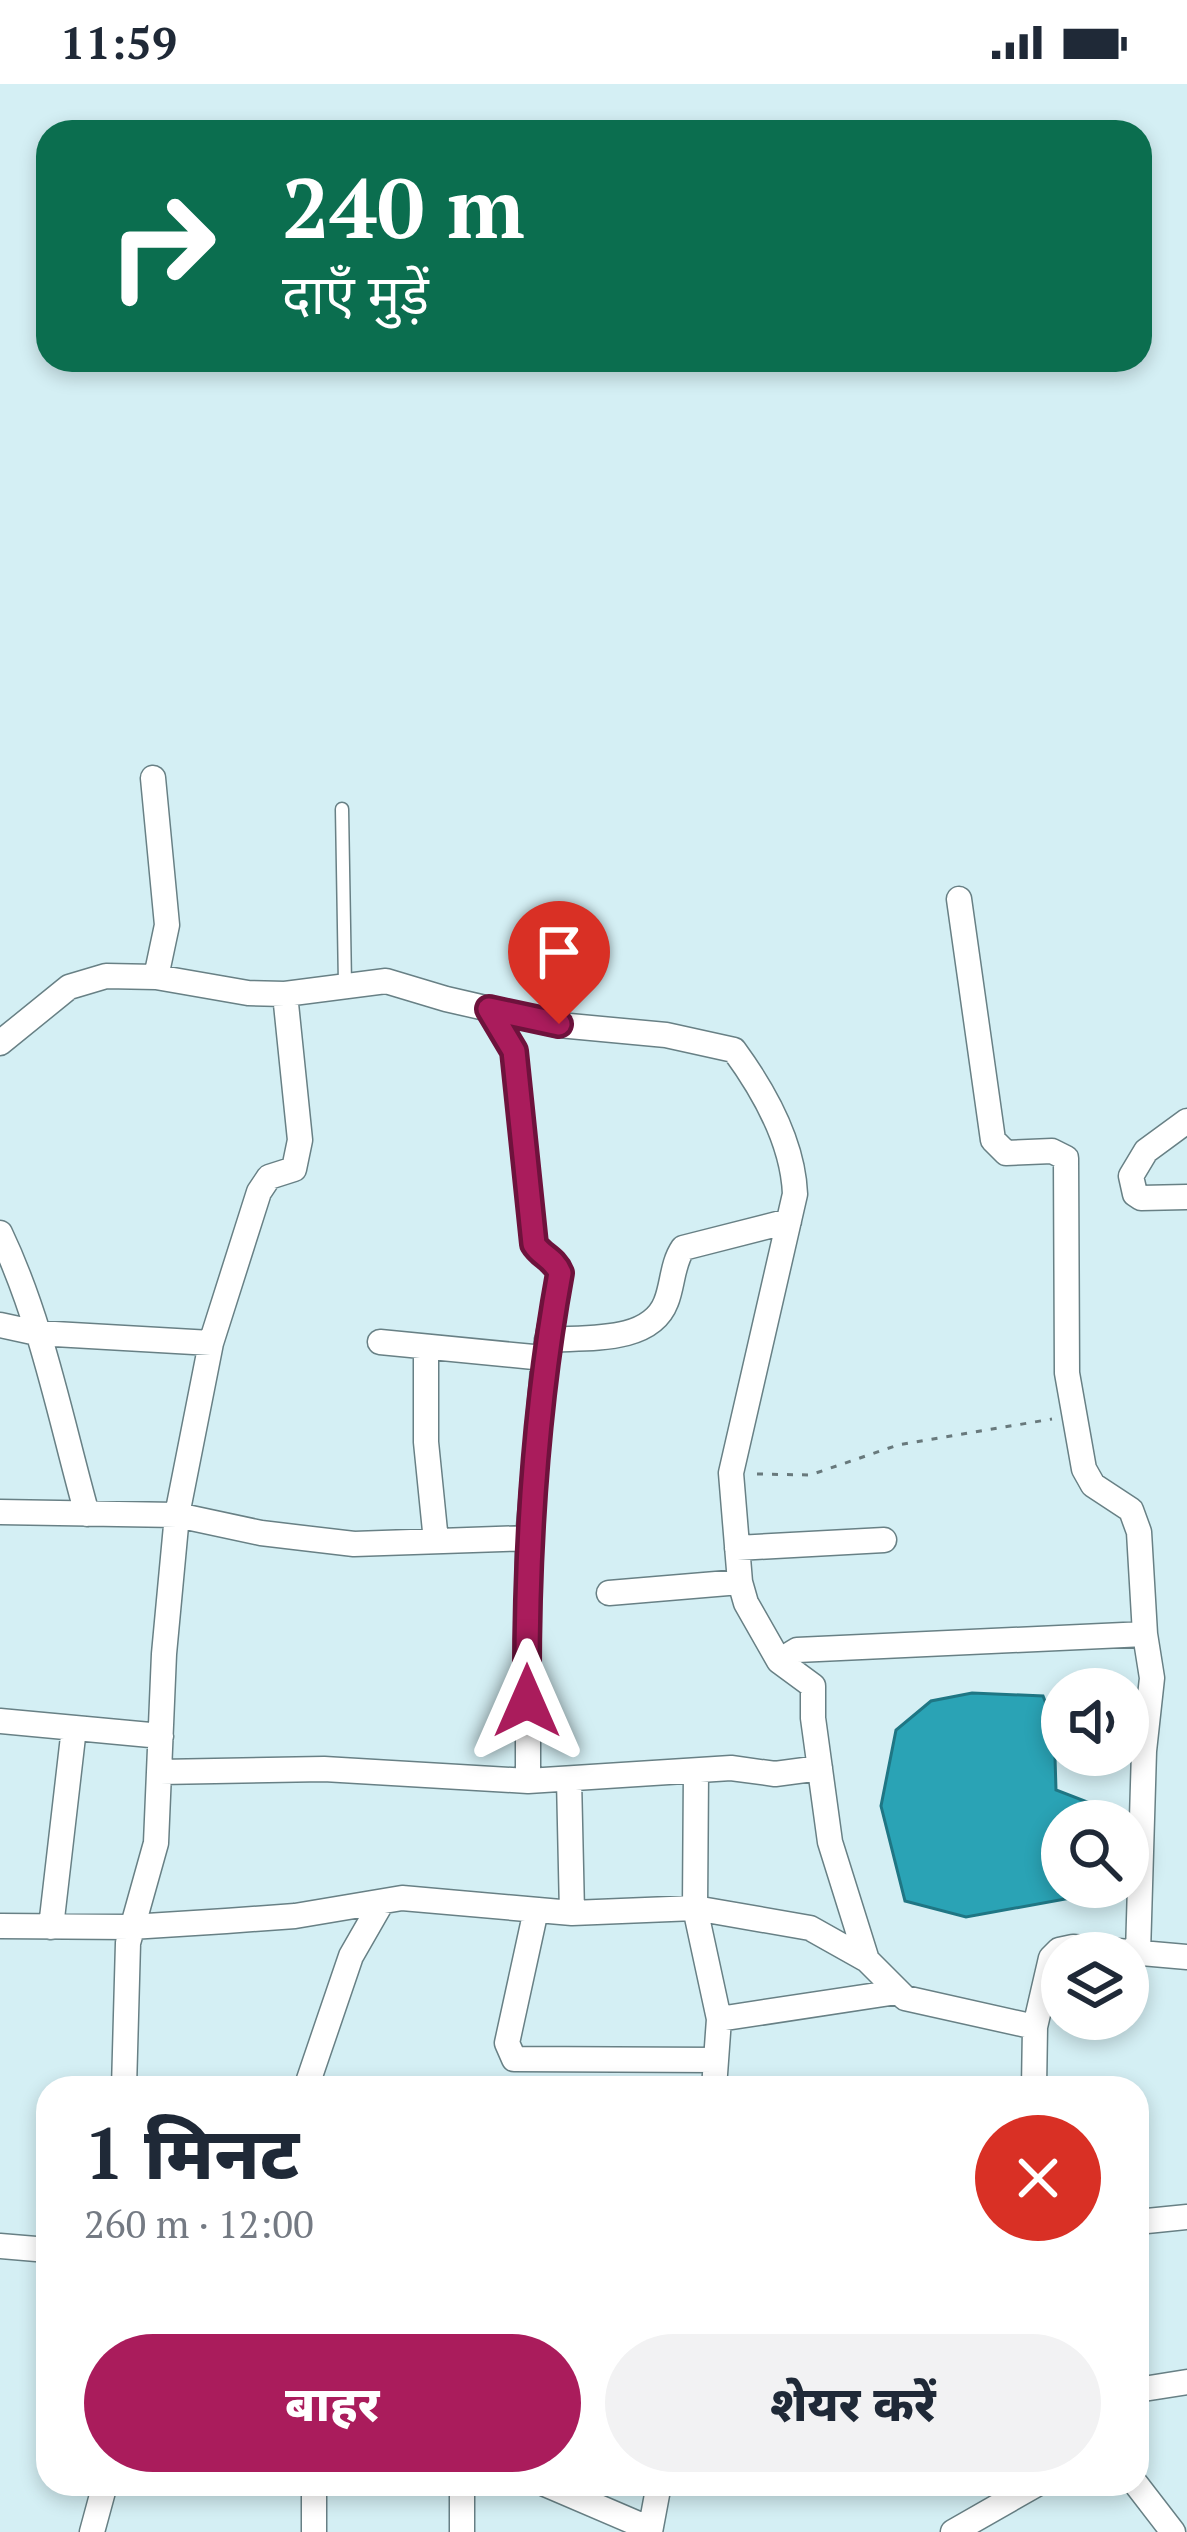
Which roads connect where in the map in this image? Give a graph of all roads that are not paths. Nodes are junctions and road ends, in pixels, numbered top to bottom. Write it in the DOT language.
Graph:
graph roads {
  1 [pos="153,778"];
  2 [pos="342,808"];
  3 [pos="959,899"];
  4 [pos="156,977"];
  5 [pos="345,986"];
  6 [pos="285,994"];
  7 [pos="489,1009"];
  8 [pos="0,1043"];
  9 [pos="1187,1121"];
  10 [pos="1187,1197"];
  11 [pos="789,1221"];
  12 [pos="0,1233"];
  13 [pos="0,1324"];
  14 [pos="37,1333"];
  15 [pos="380,1342"];
  16 [pos="211,1343"];
  17 [pos="426,1347"];
  18 [pos="546,1349"];
  19 [pos="0,1512"];
  20 [pos="87,1514"];
  21 [pos="177,1515"];
  22 [pos="527,1538"];
  23 [pos="884,1540"];
  24 [pos="436,1541"];
  25 [pos="737,1548"];
  26 [pos="740,1582"];
  27 [pos="609,1593"];
  28 [pos="1144,1634"];
  29 [pos="779,1660"];
  30 [pos="0,1721"];
  31 [pos="74,1728"];
  32 [pos="161,1736"];
  33 [pos="820,1768"];
  34 [pos="696,1771"];
  35 [pos="160,1772"];
  36 [pos="568,1779"];
  37 [pos="528,1781"];
  38 [pos="382,1902"];
  39 [pos="695,1908"];
  40 [pos="536,1910"];
  41 [pos="572,1913"];
  42 [pos="0,1926"];
  43 [pos="51,1927"];
  44 [pos="130,1927"];
  45 [pos="1139,1932"];
  46 [pos="1149,1954"];
  47 [pos="1187,1957"];
  48 [pos="867,1960"];
  49 [pos="897,1992"];
  50 [pos="1041,2002"];
  51 [pos="719,2019"];
  52 [pos="1035,2026"];
  53 [pos="716,2060"];
  54 [pos="560,2061"];
  55 [pos="124,2076"];
  56 [pos="310,2076"];
  57 [pos="559,2076"];
  58 [pos="715,2076"];
  59 [pos="1034,2076"];
  60 [pos="1187,2217"];
  61 [pos="1149,2221"];
  62 [pos="0,2246"];
  63 [pos="36,2249"];
  64 [pos="1187,2382"];
  65 [pos="1149,2388"];
  66 [pos="102,2496"];
  67 [pos="314,2496"];
  68 [pos="462,2496"];
  69 [pos="576,2496"];
  70 [pos="657,2496"];
  71 [pos="1016,2496"];
  72 [pos="1145,2496"];
  73 [pos="1168,2525"];
  74 [pos="650,2531"];
  75 [pos="92,2532"];
  76 [pos="314,2532"];
  77 [pos="462,2532"];
  78 [pos="953,2532"];
  1 -- 4 [label="street"];
  2 -- 5 [label="lane"];
  3 -- 28 [label="street"];
  4 -- 6 [label="street"];
  4 -- 8 [label="street"];
  5 -- 6 [label="street"];
  5 -- 7 [label="street"];
  6 -- 16 [label="street"];
  7 -- 11 [label="street"];
  7 -- 18 [label="street"];
  9 -- 10 [label="street"];
  11 -- 18 [label="street"];
  11 -- 25 [label="street"];
  12 -- 14 [label="street"];
  13 -- 14 [label="street"];
  14 -- 16 [label="street"];
  14 -- 20 [label="street"];
  15 -- 17 [label="street"];
  16 -- 21 [label="street"];
  17 -- 18 [label="street"];
  17 -- 24 [label="street"];
  18 -- 22 [label="street"];
  19 -- 20 [label="street"];
  20 -- 21 [label="street"];
  21 -- 24 [label="street"];
  21 -- 32 [label="street"];
  22 -- 24 [label="street"];
  22 -- 37 [label="street"];
  23 -- 25 [label="street"];
  25 -- 26 [label="street"];
  26 -- 27 [label="street"];
  26 -- 29 [label="street"];
  28 -- 29 [label="street"];
  28 -- 45 [label="street"];
  29 -- 33 [label="street"];
  30 -- 31 [label="street"];
  31 -- 32 [label="street"];
  31 -- 43 [label="street"];
  32 -- 35 [label="street"];
  33 -- 34 [label="street"];
  33 -- 48 [label="street"];
  34 -- 36 [label="street"];
  34 -- 39 [label="street"];
  35 -- 37 [label="street"];
  35 -- 44 [label="street"];
  36 -- 37 [label="street"];
  36 -- 41 [label="street"];
  38 -- 40 [label="street"];
  38 -- 44 [label="street"];
  38 -- 56 [label="street"];
  39 -- 41 [label="street"];
  39 -- 48 [label="street"];
  39 -- 51 [label="street"];
  40 -- 41 [label="street"];
  40 -- 54 [label="street"];
  42 -- 43 [label="street"];
  43 -- 44 [label="street"];
  44 -- 55 [label="street"];
  46 -- 47 [label="street"];
  48 -- 49 [label="street"];
  49 -- 51 [label="street"];
  49 -- 52 [label="street"];
  50 -- 52 [label="street"];
  51 -- 53 [label="street"];
  52 -- 59 [label="street"];
  53 -- 54 [label="street"];
  53 -- 58 [label="street"];
  54 -- 57 [label="street"];
  60 -- 61 [label="street"];
  62 -- 63 [label="street"];
  64 -- 65 [label="street"];
  66 -- 75 [label="street"];
  67 -- 76 [label="street"];
  68 -- 77 [label="street"];
  69 -- 74 [label="street"];
  70 -- 74 [label="street"];
  71 -- 78 [label="street"];
  72 -- 73 [label="street"];
}
